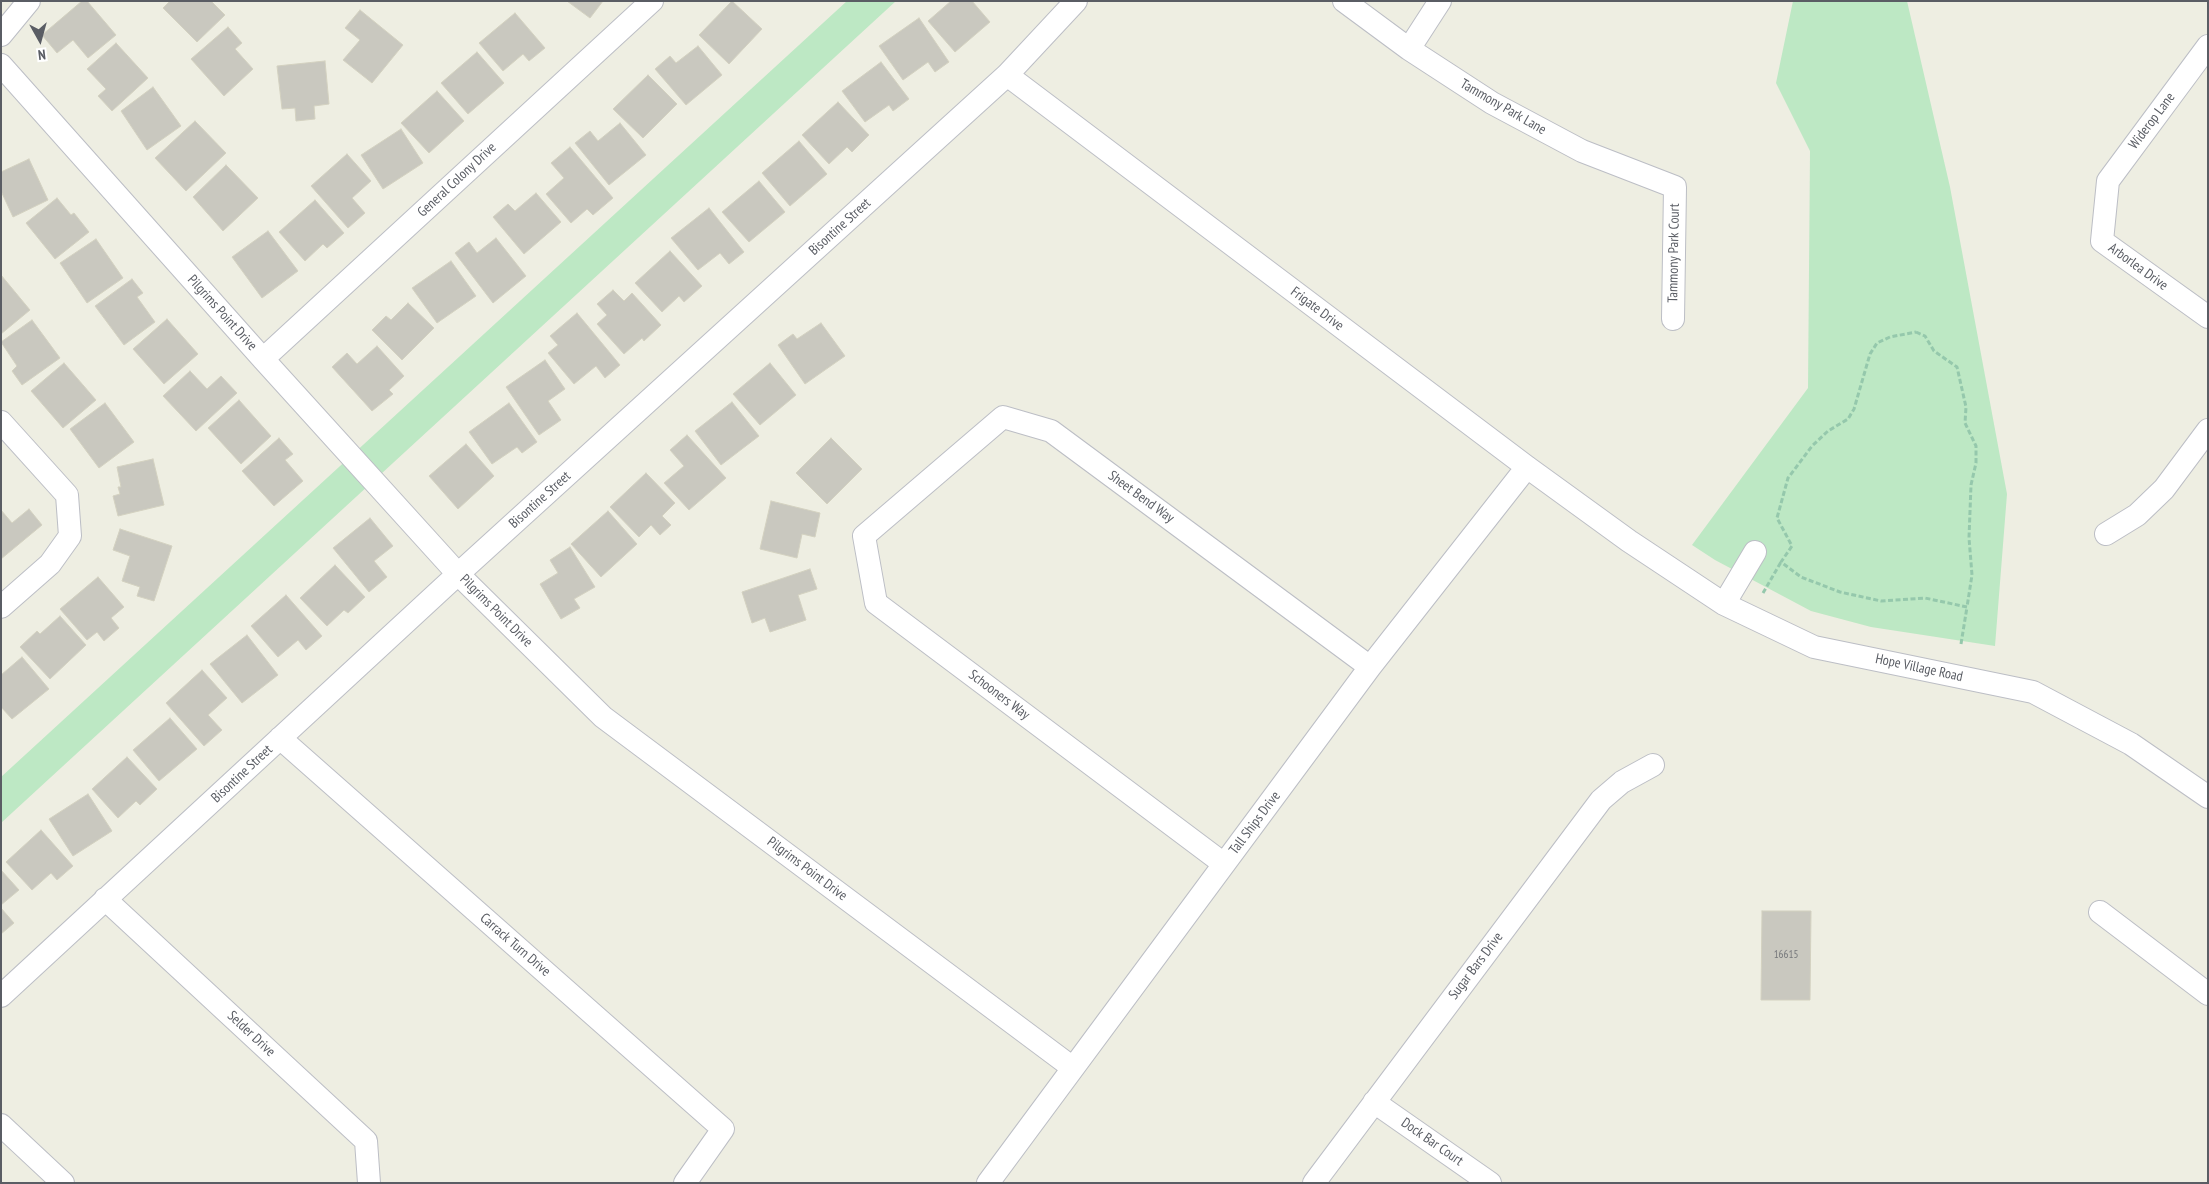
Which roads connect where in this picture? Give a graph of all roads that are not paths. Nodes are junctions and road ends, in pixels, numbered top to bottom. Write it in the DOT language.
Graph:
graph roads {
  1 [pos="29,1"];
  2 [pos="652,1"];
  3 [pos="1076,1"];
  4 [pos="1344,1"];
  5 [pos="1440,1"];
  6 [pos="1,35"];
  7 [pos="2208,46"];
  8 [pos="1409,49"];
  9 [pos="1,65"];
  10 [pos="1007,75"];
  11 [pos="1674,187"];
  12 [pos="2106,199"];
  13 [pos="2208,317"];
  14 [pos="1673,319"];
  15 [pos="263,359"];
  16 [pos="1,422"];
  17 [pos="2208,430"];
  18 [pos="1527,467"];
  19 [pos="909,497"];
  20 [pos="2106,534"];
  21 [pos="1628,541"];
  22 [pos="1754,552"];
  23 [pos="458,574"];
  24 [pos="1724,604"];
  25 [pos="1,606"];
  26 [pos="1370,667"];
  27 [pos="280,738"];
  28 [pos="1652,765"];
  29 [pos="2208,797"];
  30 [pos="1224,864"];
  31 [pos="105,899"];
  32 [pos="2100,912"];
  33 [pos="2208,994"];
  34 [pos="1,996"];
  35 [pos="1073,1068"];
  36 [pos="1374,1102"];
  37 [pos="1,1125"];
  38 [pos="63,1183"];
  39 [pos="369,1183"];
  40 [pos="685,1183"];
  41 [pos="988,1183"];
  42 [pos="1314,1183"];
  43 [pos="1490,1183"];
  1 -- 6 [label="street"];
  2 -- 15 [label="street, General Colony Drive"];
  3 -- 10 [label="street, Bisontine Street"];
  4 -- 8 [label="street, Tammony Park Lane"];
  5 -- 8 [label="street"];
  7 -- 12 [label="street, Widerop Lane"];
  8 -- 11 [label="street, Tammony Park Lane"];
  9 -- 15 [label="street, Pilgrims Point Drive"];
  10 -- 18 [label="street, Frigate Drive"];
  10 -- 23 [label="street, Bisontine Street"];
  11 -- 14 [label="street, Tammony Park Court"];
  12 -- 13 [label="street, Arborlea Drive"];
  15 -- 23 [label="street, Pilgrims Point Drive"];
  16 -- 25 [label="street"];
  17 -- 20 [label="street"];
  18 -- 21 [label="street, Frigate Drive"];
  18 -- 26 [label="street, Tall Ships Drive"];
  19 -- 26 [label="street, Sheet Bend Way"];
  19 -- 30 [label="street, Schooners Way"];
  21 -- 24 [label="street, Hope Village Road"];
  22 -- 24 [label="street"];
  23 -- 27 [label="street, Bisontine Street"];
  23 -- 35 [label="street, Pilgrims Point Drive"];
  24 -- 29 [label="street, Hope Village Road"];
  26 -- 30 [label="street, Tall Ships Drive"];
  27 -- 31 [label="street, Bisontine Street"];
  27 -- 40 [label="street, Carrack Turn Drive"];
  28 -- 36 [label="street, Sugar Bars Drive"];
  30 -- 35 [label="street, Tall Ships Drive"];
  31 -- 34 [label="street, Bisontine Street"];
  31 -- 39 [label="street, Selder Drive"];
  32 -- 33 [label="street"];
  35 -- 41 [label="street, Tall Ships Drive"];
  36 -- 42 [label="street, Sugar Bars Drive"];
  36 -- 43 [label="street, Dock Bar Court"];
  37 -- 38 [label="street"];
}
